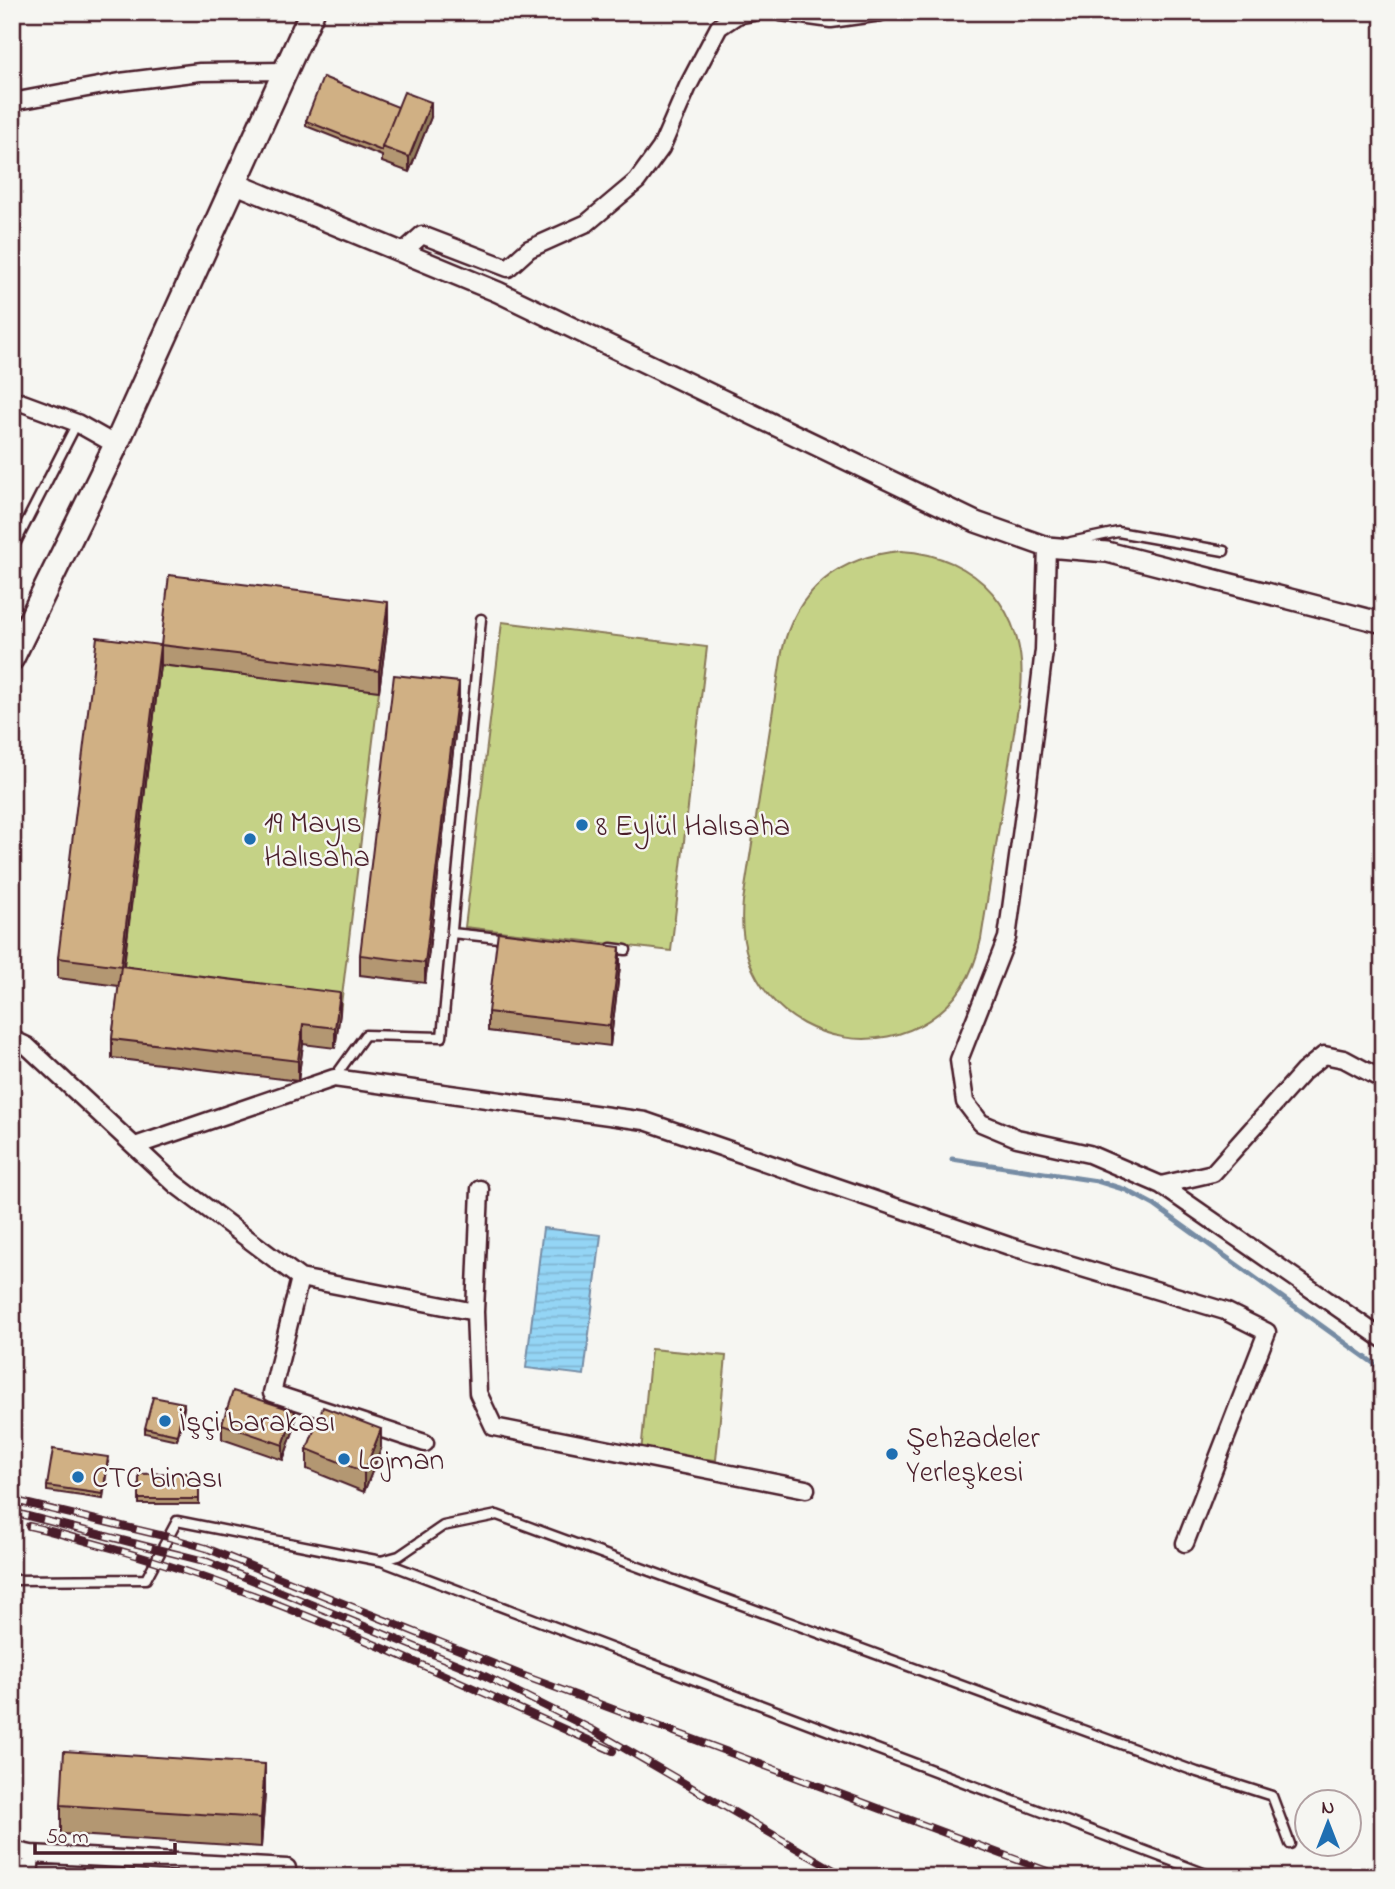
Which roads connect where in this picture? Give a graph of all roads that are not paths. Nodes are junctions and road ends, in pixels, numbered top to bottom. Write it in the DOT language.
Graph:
graph roads {
  1 [pos="312,12"];
  2 [pos="753,12"];
  3 [pos="781,12"];
  4 [pos="881,12"];
  5 [pos="286,71"];
  6 [pos="12,102"];
  7 [pos="234,183"];
  8 [pos="403,252"];
  9 [pos="12,399"];
  10 [pos="77,423"];
  11 [pos="116,445"];
  12 [pos="1047,547"];
  13 [pos="12,550"];
  14 [pos="1224,551"];
  15 [pos="481,619"];
  16 [pos="1383,623"];
  17 [pos="12,658"];
  18 [pos="452,933"];
  19 [pos="519,940"];
  20 [pos="599,947"];
  21 [pos="626,950"];
  22 [pos="12,1039"];
  23 [pos="334,1078"];
  24 [pos="1383,1080"];
  25 [pos="135,1146"];
  26 [pos="1161,1185"];
  27 [pos="480,1189"];
  28 [pos="300,1279"];
  29 [pos="475,1312"];
  30 [pos="1383,1339"];
  31 [pos="425,1443"];
  32 [pos="806,1489"];
  33 [pos="1185,1543"];
  34 [pos="381,1561"];
  35 [pos="12,1580"];
  36 [pos="1290,1844"];
  37 [pos="12,1850"];
  38 [pos="32,1854"];
  39 [pos="287,1868"];
  40 [pos="158,1869"];
  41 [pos="29,1877"];
  42 [pos="1214,1877"];
  1 -- 5 [label="main road"];
  2 -- 8 [label="street"];
  3 -- 4 [label="street"];
  5 -- 6 [label="street"];
  5 -- 7 [label="main road"];
  7 -- 8 [label="street"];
  7 -- 11 [label="main road"];
  8 -- 12 [label="street"];
  9 -- 10 [label="street"];
  10 -- 11 [label="street"];
  10 -- 13 [label="lane"];
  11 -- 17 [label="main road"];
  12 -- 14 [label="lane"];
  12 -- 16 [label="street"];
  12 -- 26 [label="street"];
  15 -- 18 [label="lane"];
  18 -- 19 [label="lane"];
  18 -- 23 [label="lane"];
  20 -- 21 [label="lane"];
  22 -- 25 [label="street"];
  23 -- 25 [label="street"];
  23 -- 33 [label="street"];
  24 -- 26 [label="street"];
  25 -- 28 [label="street"];
  26 -- 30 [label="street"];
  27 -- 29 [label="street"];
  28 -- 29 [label="street"];
  28 -- 31 [label="street"];
  29 -- 32 [label="street"];
  34 -- 35 [label="lane"];
  34 -- 36 [label="lane"];
  34 -- 42 [label="lane"];
  37 -- 38 [label="street"];
  38 -- 40 [label="street"];
  38 -- 41 [label="street"];
  39 -- 40 [label="street"];
}
